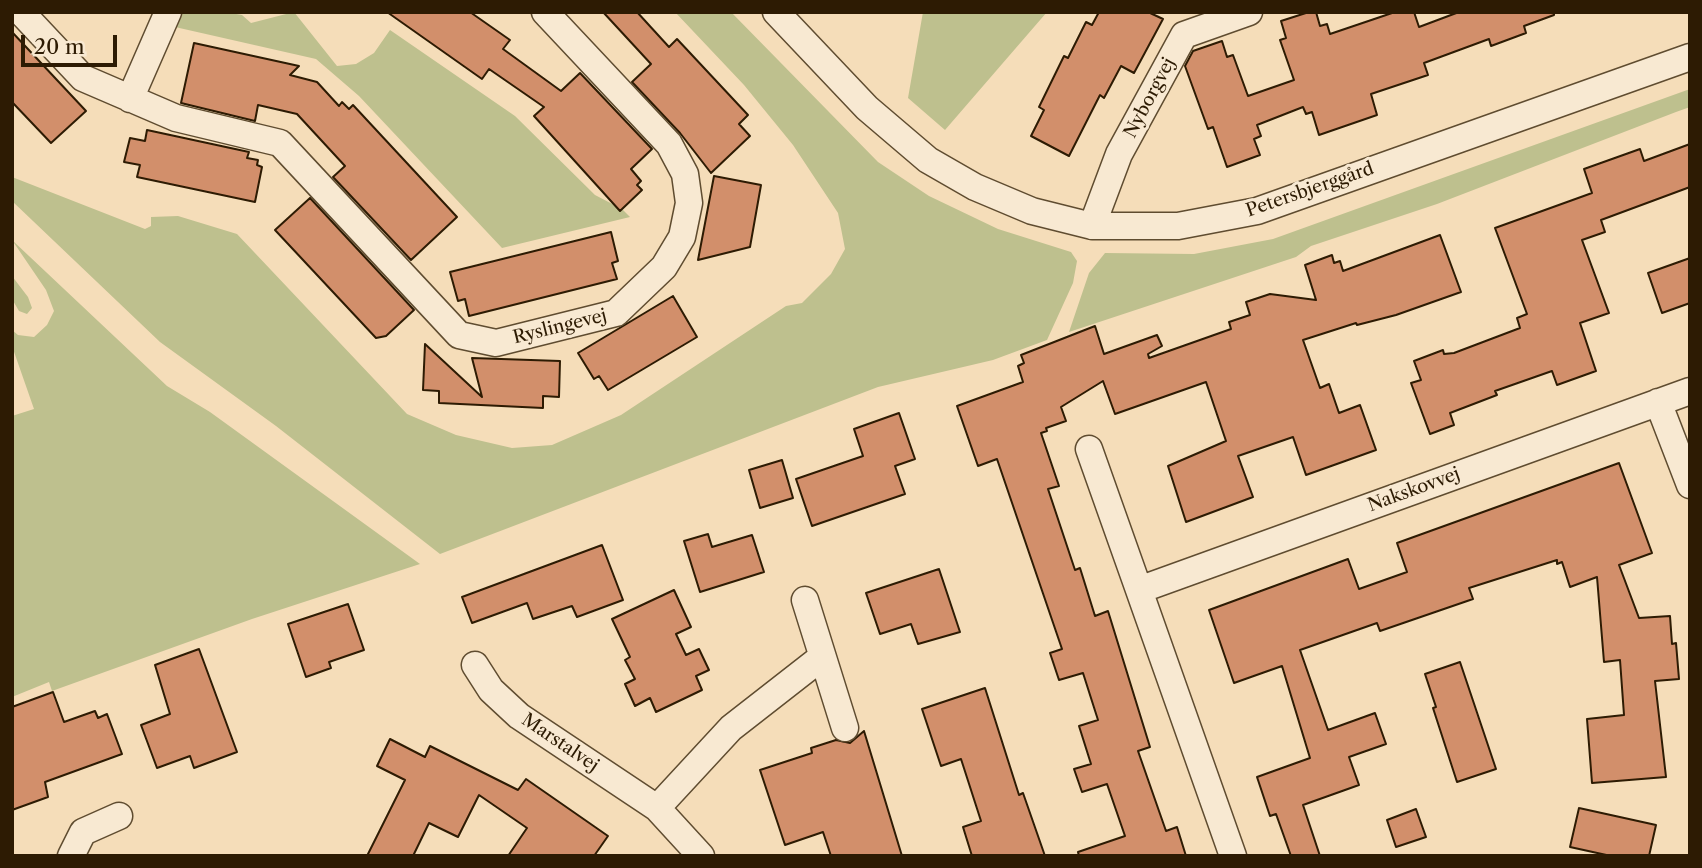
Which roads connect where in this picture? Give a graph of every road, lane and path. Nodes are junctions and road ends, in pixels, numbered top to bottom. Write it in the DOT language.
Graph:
graph roads {
  1 [pos="21,12"];
  2 [pos="169,12"];
  3 [pos="545,12"];
  4 [pos="776,12"];
  5 [pos="1250,12"];
  6 [pos="1690,57"];
  7 [pos="130,99"];
  8 [pos="1092,226"];
  9 [pos="1690,391"];
  10 [pos="1658,402"];
  11 [pos="1089,449"];
  12 [pos="1690,485"];
  13 [pos="1139,590"];
  14 [pos="805,600"];
  15 [pos="822,657"];
  16 [pos="475,665"];
  17 [pos="845,728"];
  18 [pos="657,808"];
  19 [pos="119,816"];
  20 [pos="71,856"];
  21 [pos="701,856"];
  22 [pos="1233,856"];
  1 -- 7 [label="street, Ryslingevej"];
  2 -- 7 [label="street"];
  3 -- 7 [label="street, Ryslingevej"];
  4 -- 8 [label="street, Petersbjerggård"];
  5 -- 8 [label="street, Nyborgvej"];
  6 -- 8 [label="street, Petersbjerggård"];
  9 -- 10 [label="street, Nakskovvej"];
  10 -- 12 [label="street"];
  10 -- 13 [label="street, Nakskovvej"];
  11 -- 13 [label="street"];
  13 -- 22 [label="street"];
  14 -- 15 [label="street"];
  15 -- 17 [label="street"];
  15 -- 18 [label="street"];
  16 -- 18 [label="street, Marstalvej"];
  18 -- 21 [label="street, Marstalvej"];
  19 -- 20 [label="street"];
}
